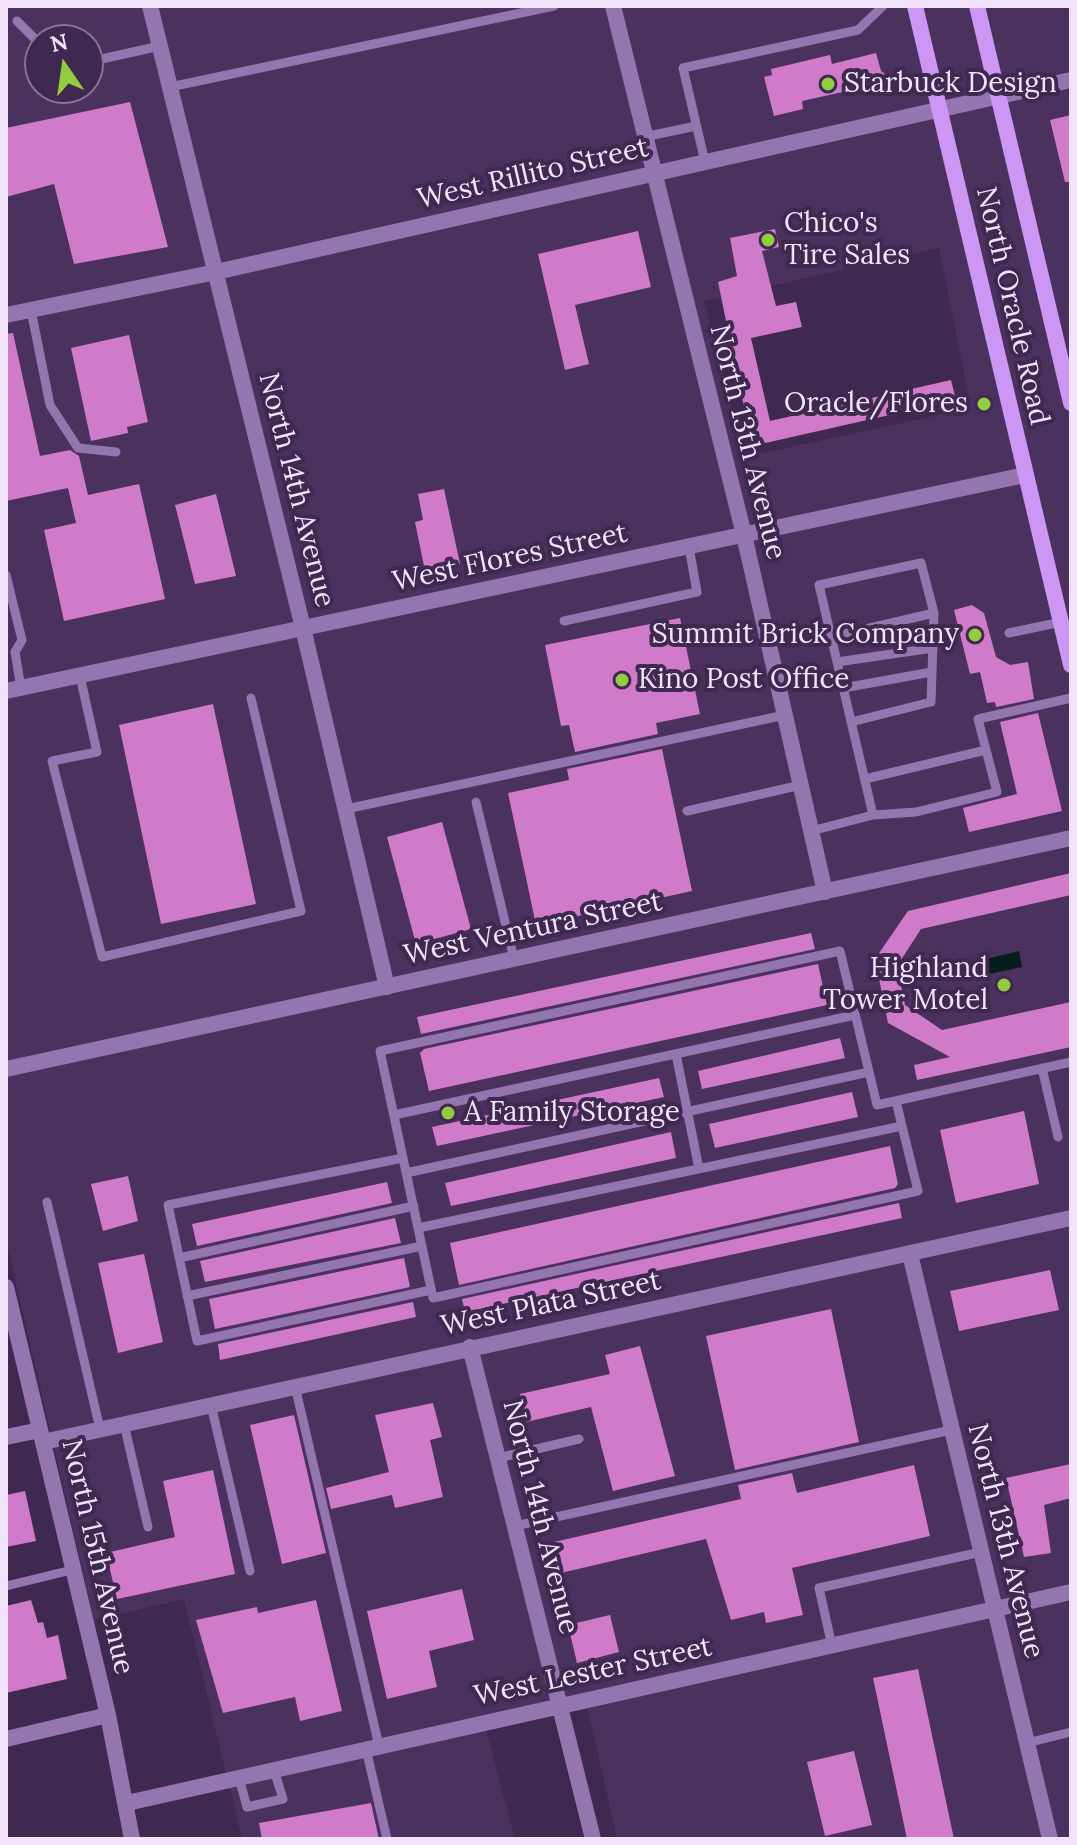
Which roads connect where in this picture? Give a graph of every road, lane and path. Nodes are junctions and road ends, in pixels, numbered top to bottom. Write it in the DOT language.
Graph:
graph roads {
  1 [pos="150,6"];
  2 [pos="554,6"];
  3 [pos="613,6"];
  4 [pos="883,6"];
  5 [pos="915,6"];
  6 [pos="977,6"];
  7 [pos="17,21"];
  8 [pos="24,28"];
  9 [pos="160,46"];
  10 [pos="104,58"];
  11 [pos="1071,80"];
  12 [pos="170,87"];
  13 [pos="997,97"];
  14 [pos="940,109"];
  15 [pos="696,126"];
  16 [pos="644,137"];
  17 [pos="705,162"];
  18 [pos="652,173"];
  19 [pos="216,272"];
  20 [pos="31,310"];
  21 [pos="6,315"];
  22 [pos="1071,403"];
  23 [pos="116,452"];
  24 [pos="1025,475"];
  25 [pos="744,535"];
  26 [pos="689,547"];
  27 [pos="6,575"];
  28 [pos="934,613"];
  29 [pos="564,621"];
  30 [pos="1061,622"];
  31 [pos="303,628"];
  32 [pos="1009,633"];
  33 [pos="831,637"];
  34 [pos="933,648"];
  35 [pos="837,662"];
  36 [pos="1071,665"];
  37 [pos="932,672"];
  38 [pos="80,676"];
  39 [pos="843,688"];
  40 [pos="14,690"];
  41 [pos="251,698"];
  42 [pos="1071,698"];
  43 [pos="785,715"];
  44 [pos="851,722"];
  45 [pos="986,750"];
  46 [pos="865,779"];
  47 [pos="801,785"];
  48 [pos="476,802"];
  49 [pos="346,809"];
  50 [pos="687,811"];
  51 [pos="873,815"];
  52 [pos="811,831"];
  53 [pos="1071,838"];
  54 [pos="825,892"];
  55 [pos="514,959"];
  56 [pos="387,987"];
  57 [pos="855,1015"];
  58 [pos="676,1054"];
  59 [pos="1071,1062"];
  60 [pos="1042,1068"];
  61 [pos="6,1069"];
  62 [pos="869,1072"];
  63 [pos="896,1101"];
  64 [pos="687,1112"];
  65 [pos="394,1115"];
  66 [pos="902,1126"];
  67 [pos="1058,1137"];
  68 [pos="403,1158"];
  69 [pos="699,1169"];
  70 [pos="406,1173"];
  71 [pos="47,1202"];
  72 [pos="414,1206"];
  73 [pos="1071,1218"];
  74 [pos="418,1228"];
  75 [pos="422,1246"];
  76 [pos="910,1254"];
  77 [pos="179,1258"];
  78 [pos="6,1287"];
  79 [pos="431,1290"];
  80 [pos="187,1296"];
  81 [pos="470,1347"];
  82 [pos="295,1386"];
  83 [pos="211,1405"];
  84 [pos="124,1424"];
  85 [pos="100,1429"];
  86 [pos="951,1430"];
  87 [pos="41,1436"];
  88 [pos="6,1437"];
  89 [pos="579,1439"];
  90 [pos="498,1458"];
  91 [pos="515,1526"];
  92 [pos="148,1527"];
  93 [pos="981,1552"];
  94 [pos="72,1570"];
  95 [pos="250,1571"];
  96 [pos="6,1586"];
  97 [pos="1071,1592"];
  98 [pos="994,1609"];
  99 [pos="832,1646"];
  100 [pos="560,1705"];
  101 [pos="108,1715"];
  102 [pos="1071,1732"];
  103 [pos="6,1739"];
  104 [pos="1027,1743"];
  105 [pos="373,1747"];
  106 [pos="274,1770"];
  107 [pos="239,1778"];
  108 [pos="127,1803"];
  109 [pos="132,1839"];
  110 [pos="387,1839"];
  111 [pos="593,1839"];
  112 [pos="1050,1839"];
  1 -- 9 [label="street, North 14th Avenue"];
  2 -- 12 [label="lane"];
  3 -- 16 [label="street, North 13th Avenue"];
  4 -- 15 [label="lane"];
  5 -- 14 [label="main road, North Oracle Road"];
  6 -- 13 [label="main road, North Oracle Road"];
  7 -- 8 [label="lane"];
  9 -- 10 [label="lane"];
  9 -- 12 [label="street, North 14th Avenue"];
  11 -- 13 [label="street, West Rillito Street"];
  12 -- 19 [label="street, North 14th Avenue"];
  13 -- 14 [label="street, West Rillito Street"];
  13 -- 22 [label="main road, North Oracle Road"];
  14 -- 17 [label="street, West Rillito Street"];
  14 -- 24 [label="main road, North Oracle Road"];
  15 -- 16 [label="lane"];
  15 -- 17 [label="lane"];
  16 -- 18 [label="street, North 13th Avenue"];
  17 -- 18 [label="street, West Rillito Street"];
  18 -- 19 [label="street, West Rillito Street"];
  18 -- 25 [label="street, North 13th Avenue"];
  19 -- 20 [label="street, West Rillito Street"];
  19 -- 31 [label="street, North 14th Avenue"];
  20 -- 21 [label="street, West Rillito Street"];
  20 -- 23 [label="lane"];
  24 -- 25 [label="street, West Flores Street"];
  24 -- 30 [label="main road, North Oracle Road"];
  25 -- 26 [label="street, West Flores Street"];
  25 -- 43 [label="street, North 13th Avenue"];
  26 -- 29 [label="lane"];
  26 -- 31 [label="street, West Flores Street"];
  27 -- 40 [label="lane"];
  28 -- 33 [label="lane"];
  28 -- 33 [label="lane"];
  28 -- 34 [label="lane"];
  30 -- 32 [label="lane"];
  30 -- 36 [label="main road, North Oracle Road"];
  31 -- 38 [label="street, West Flores Street"];
  31 -- 49 [label="street, North 14th Avenue"];
  33 -- 35 [label="lane"];
  34 -- 35 [label="lane"];
  34 -- 37 [label="lane"];
  35 -- 39 [label="lane"];
  37 -- 39 [label="lane"];
  37 -- 44 [label="lane"];
  38 -- 40 [label="street, West Flores Street"];
  38 -- 41 [label="lane"];
  39 -- 44 [label="lane"];
  42 -- 45 [label="lane"];
  43 -- 47 [label="street, North 13th Avenue"];
  43 -- 49 [label="lane"];
  44 -- 46 [label="lane"];
  45 -- 46 [label="lane"];
  45 -- 51 [label="lane"];
  46 -- 51 [label="lane"];
  47 -- 50 [label="lane"];
  47 -- 52 [label="street, North 13th Avenue"];
  48 -- 55 [label="lane"];
  49 -- 56 [label="street, North 14th Avenue"];
  51 -- 52 [label="lane"];
  52 -- 54 [label="street, North 13th Avenue"];
  53 -- 54 [label="street, West Ventura Street"];
  54 -- 55 [label="street, West Ventura Street"];
  55 -- 56 [label="street, West Ventura Street"];
  56 -- 61 [label="street, West Ventura Street"];
  57 -- 58 [label="lane"];
  57 -- 62 [label="lane"];
  57 -- 65 [label="lane"];
  58 -- 64 [label="lane"];
  58 -- 65 [label="lane"];
  59 -- 60 [label="lane"];
  60 -- 63 [label="lane"];
  60 -- 67 [label="lane"];
  62 -- 63 [label="lane"];
  62 -- 64 [label="lane"];
  63 -- 66 [label="lane"];
  64 -- 69 [label="lane"];
  64 -- 70 [label="lane"];
  65 -- 68 [label="lane"];
  66 -- 69 [label="lane"];
  66 -- 79 [label="lane"];
  68 -- 70 [label="lane"];
  68 -- 77 [label="lane"];
  69 -- 74 [label="lane"];
  70 -- 72 [label="lane"];
  71 -- 85 [label="lane"];
  72 -- 74 [label="lane"];
  72 -- 77 [label="lane"];
  73 -- 76 [label="street, West Plata Street"];
  74 -- 75 [label="lane"];
  75 -- 79 [label="lane"];
  75 -- 80 [label="lane"];
  76 -- 81 [label="street, West Plata Street"];
  76 -- 86 [label="street, North 13th Avenue"];
  77 -- 80 [label="lane"];
  78 -- 87 [label="street, North 15th Avenue"];
  79 -- 80 [label="lane"];
  81 -- 82 [label="street, West Plata Street"];
  81 -- 90 [label="street, North 14th Avenue"];
  82 -- 83 [label="street, West Plata Street"];
  82 -- 105 [label="lane"];
  83 -- 84 [label="street, West Plata Street"];
  83 -- 95 [label="lane"];
  84 -- 85 [label="street, West Plata Street"];
  84 -- 92 [label="lane"];
  85 -- 87 [label="street, West Plata Street"];
  86 -- 91 [label="lane"];
  86 -- 93 [label="street, North 13th Avenue"];
  87 -- 88 [label="street, West Plata Street"];
  87 -- 94 [label="street, North 15th Avenue"];
  89 -- 90 [label="lane"];
  90 -- 91 [label="street, North 14th Avenue"];
  91 -- 100 [label="street, North 14th Avenue"];
  93 -- 98 [label="street, North 13th Avenue"];
  93 -- 99 [label="lane"];
  94 -- 96 [label="lane"];
  94 -- 101 [label="street, North 15th Avenue"];
  97 -- 98 [label="street, West Lester Street"];
  98 -- 99 [label="street, West Lester Street"];
  98 -- 104 [label="street, North 13th Avenue"];
  99 -- 100 [label="street, West Lester Street"];
  100 -- 105 [label="street, West Lester Street"];
  100 -- 111 [label="street, North 14th Avenue"];
  101 -- 103 [label="street"];
  101 -- 108 [label="street, North 15th Avenue"];
  102 -- 104 [label="lane"];
  104 -- 112 [label="street, North 13th Avenue"];
  105 -- 106 [label="street, West Lester Street"];
  105 -- 110 [label="lane"];
  106 -- 107 [label="street, West Lester Street"];
  106 -- 107 [label="lane"];
  107 -- 108 [label="street, West Lester Street"];
  108 -- 109 [label="street, North 15th Avenue"];
}
